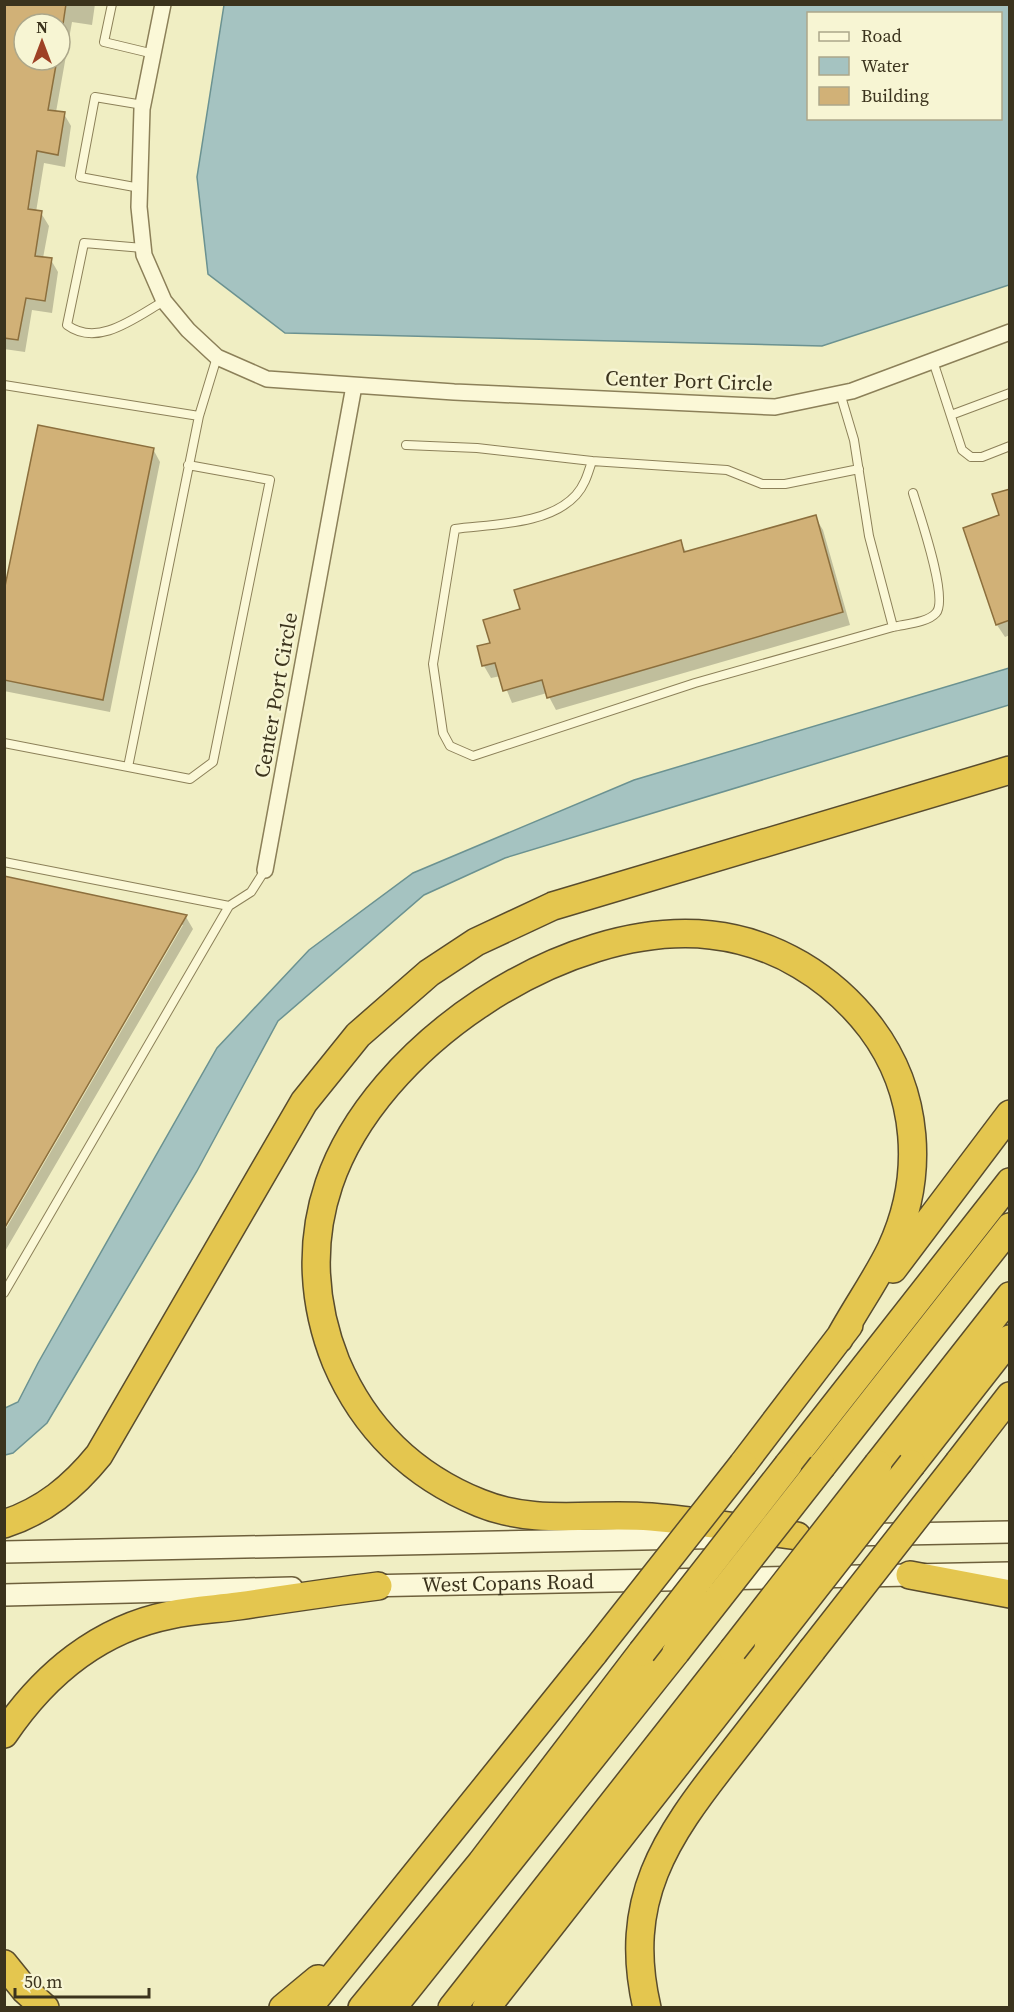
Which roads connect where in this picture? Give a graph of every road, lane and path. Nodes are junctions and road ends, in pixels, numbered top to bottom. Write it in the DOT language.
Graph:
graph roads {
  1 [pos="112,4"];
  2 [pos="163,4"];
  3 [pos="153,54"];
  4 [pos="143,105"];
  5 [pos="140,188"];
  6 [pos="143,248"];
  7 [pos="164,301"];
  8 [pos="1010,332"];
  9 [pos="217,357"];
  10 [pos="933,361"];
  11 [pos="4,385"];
  12 [pos="354,386"];
  13 [pos="840,393"];
  14 [pos="1010,393"];
  15 [pos="951,415"];
  16 [pos="199,416"];
  17 [pos="406,445"];
  18 [pos="1010,446"];
  19 [pos="592,461"];
  20 [pos="188,465"];
  21 [pos="859,469"];
  22 [pos="913,493"];
  23 [pos="892,627"];
  24 [pos="4,743"];
  25 [pos="128,767"];
  26 [pos="1010,770"];
  27 [pos="4,862"];
  28 [pos="266,870"];
  29 [pos="229,906"];
  30 [pos="1010,1114"];
  31 [pos="1010,1182"];
  32 [pos="1010,1227"];
  33 [pos="4,1293"];
  34 [pos="1010,1296"];
  35 [pos="839,1339"];
  36 [pos="1010,1339"];
  37 [pos="1010,1396"];
  38 [pos="4,1524"];
  39 [pos="1010,1532"];
  40 [pos="797,1536"];
  41 [pos="4,1552"];
  42 [pos="1010,1573"];
  43 [pos="910,1575"];
  44 [pos="378,1586"];
  45 [pos="1010,1594"];
  46 [pos="4,1595"];
  47 [pos="4,1734"];
  48 [pos="362,1941"];
  49 [pos="4,1964"];
  50 [pos="45,2007"];
  51 [pos="283,2007"];
  52 [pos="308,2007"];
  53 [pos="362,2007"];
  54 [pos="392,2007"];
  55 [pos="452,2007"];
  56 [pos="486,2007"];
  57 [pos="647,2007"];
  1 -- 3 [label="lane"];
  2 -- 3 [label="street, Center Port Circle"];
  3 -- 4 [label="street, Center Port Circle"];
  4 -- 5 [label="street, Center Port Circle"];
  4 -- 5 [label="lane"];
  5 -- 6 [label="street, Center Port Circle"];
  6 -- 7 [label="street, Center Port Circle"];
  6 -- 7 [label="lane"];
  7 -- 9 [label="street, Center Port Circle"];
  8 -- 10 [label="street, Center Port Circle"];
  9 -- 12 [label="street, Center Port Circle"];
  9 -- 16 [label="lane"];
  10 -- 13 [label="street, Center Port Circle"];
  10 -- 15 [label="lane"];
  11 -- 16 [label="lane"];
  12 -- 13 [label="street, Center Port Circle"];
  12 -- 28 [label="street, Center Port Circle"];
  13 -- 21 [label="lane"];
  14 -- 15 [label="lane"];
  15 -- 18 [label="lane"];
  16 -- 20 [label="lane"];
  17 -- 19 [label="lane"];
  19 -- 21 [label="lane"];
  19 -- 23 [label="lane"];
  20 -- 25 [label="lane"];
  20 -- 25 [label="lane"];
  21 -- 23 [label="lane"];
  22 -- 23 [label="lane"];
  24 -- 25 [label="lane"];
  26 -- 38 [label="highway"];
  27 -- 29 [label="lane"];
  28 -- 29 [label="lane"];
  29 -- 33 [label="lane"];
  30 -- 35 [label="highway"];
  31 -- 53 [label="highway, bridge"];
  32 -- 54 [label="highway, bridge"];
  34 -- 55 [label="highway, bridge"];
  35 -- 40 [label="highway"];
  35 -- 48 [label="highway, bridge"];
  36 -- 56 [label="highway, bridge"];
  37 -- 57 [label="highway, bridge"];
  39 -- 40 [label="main road, West Copans Road"];
  40 -- 41 [label="main road, West Copans Road"];
  42 -- 43 [label="main road, West Copans Road"];
  43 -- 44 [label="main road, West Copans Road"];
  43 -- 45 [label="highway"];
  44 -- 46 [label="main road, West Copans Road"];
  44 -- 47 [label="highway"];
  48 -- 51 [label="highway"];
  48 -- 52 [label="highway"];
  49 -- 50 [label="highway"];
}
